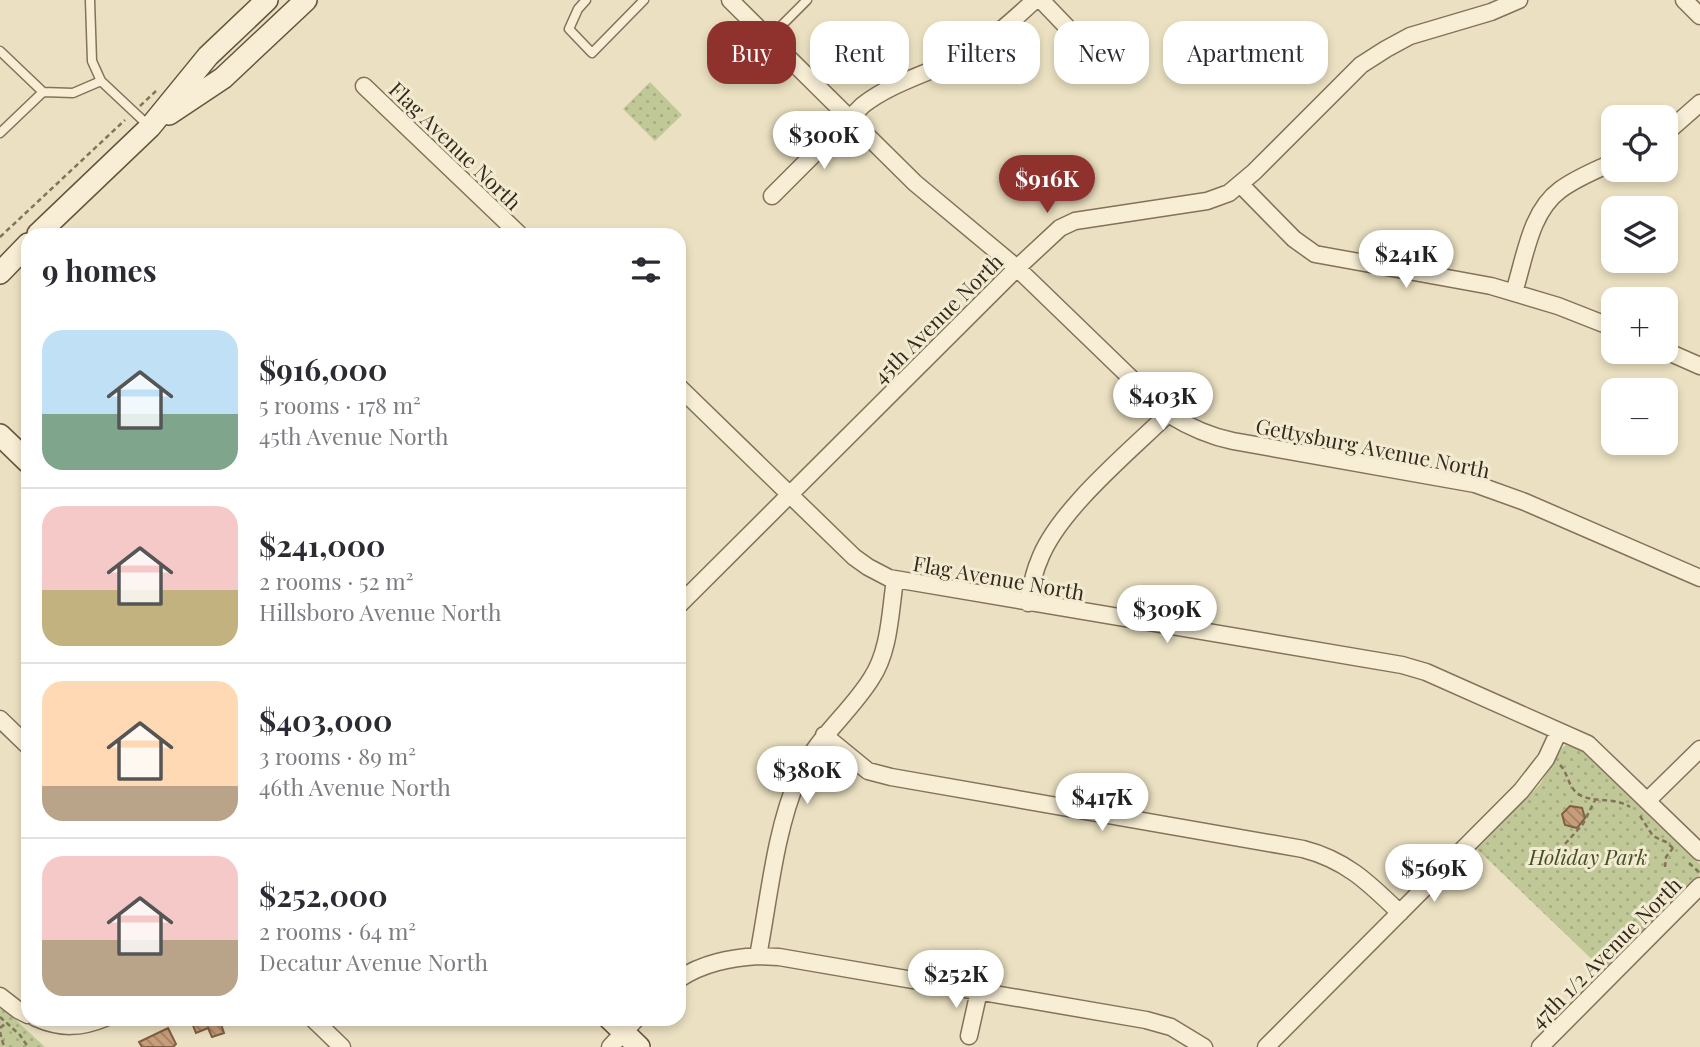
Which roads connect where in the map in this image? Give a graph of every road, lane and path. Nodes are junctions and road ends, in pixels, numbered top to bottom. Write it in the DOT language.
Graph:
graph roads {
  1 [pos="90,0"];
  2 [pos="267,0"];
  3 [pos="306,0"];
  4 [pos="586,0"];
  5 [pos="644,0"];
  6 [pos="730,0"];
  7 [pos="807,0"];
  8 [pos="1035,0"];
  9 [pos="1041,0"];
  10 [pos="1518,0"];
  11 [pos="1684,0"];
  12 [pos="1700,16"];
  13 [pos="750,21"];
  14 [pos="786,21"];
  15 [pos="1061,21"];
  16 [pos="0,51"];
  17 [pos="796,67"];
  18 [pos="101,80"];
  19 [pos="364,86"];
  20 [pos="43,92"];
  21 [pos="1700,103"];
  22 [pos="849,119"];
  23 [pos="1678,122"];
  24 [pos="150,127"];
  25 [pos="0,133"];
  26 [pos="1601,169"];
  27 [pos="1241,185"];
  28 [pos="772,196"];
  29 [pos="44,228"];
  30 [pos="513,228"];
  31 [pos="21,251"];
  32 [pos="1017,268"];
  33 [pos="0,273"];
  34 [pos="1514,292"];
  35 [pos="1601,323"];
  36 [pos="1678,356"];
  37 [pos="1700,366"];
  38 [pos="686,394"];
  39 [pos="1168,414"];
  40 [pos="0,435"];
  41 [pos="21,455"];
  42 [pos="791,494"];
  43 [pos="1700,578"];
  44 [pos="895,580"];
  45 [pos="686,598"];
  46 [pos="1028,603"];
  47 [pos="0,719"];
  48 [pos="1559,731"];
  49 [pos="824,735"];
  50 [pos="21,739"];
  51 [pos="1700,749"];
  52 [pos="1546,759"];
  53 [pos="1595,800"];
  54 [pos="1639,807"];
  55 [pos="1565,844"];
  56 [pos="1673,848"];
  57 [pos="1681,854"];
  58 [pos="1693,856"];
  59 [pos="1665,867"];
  60 [pos="1700,873"];
  61 [pos="1700,886"];
  62 [pos="1400,912"];
  63 [pos="758,956"];
  64 [pos="686,975"];
  65 [pos="979,991"];
  66 [pos="0,996"];
  67 [pos="21,1012"];
  68 [pos="0,1017"];
  69 [pos="60,1026"];
  70 [pos="81,1026"];
  71 [pos="320,1026"];
  72 [pos="0,1032"];
  73 [pos="969,1036"];
  74 [pos="4,1047"];
  75 [pos="28,1047"];
  76 [pos="342,1047"];
  77 [pos="1204,1047"];
  78 [pos="1266,1047"];
  79 [pos="1540,1047"];
  1 -- 18 [label="lane"];
  2 -- 24 [label="main road"];
  3 -- 24 [label="main road"];
  4 -- 5 [label="lane"];
  6 -- 13 [label="street, Gettysburg Avenue North"];
  7 -- 14 [label="lane"];
  8 -- 22 [label="street"];
  9 -- 15 [label="street"];
  10 -- 27 [label="street, 45th Avenue North"];
  11 -- 12 [label="street"];
  16 -- 20 [label="lane"];
  17 -- 22 [label="street, Gettysburg Avenue North"];
  18 -- 20 [label="lane"];
  18 -- 24 [label="lane"];
  19 -- 30 [label="street, Flag Avenue North"];
  20 -- 25 [label="lane"];
  21 -- 23 [label="street"];
  22 -- 28 [label="street"];
  22 -- 32 [label="street, Gettysburg Avenue North"];
  24 -- 29 [label="main road"];
  26 -- 34 [label="street"];
  27 -- 32 [label="street, 45th Avenue North"];
  27 -- 34 [label="street"];
  31 -- 33 [label="main road"];
  32 -- 39 [label="street, Gettysburg Avenue North"];
  32 -- 42 [label="street, 45th Avenue North"];
  34 -- 35 [label="street"];
  36 -- 37 [label="street"];
  38 -- 42 [label="street, Flag Avenue North"];
  39 -- 43 [label="street, Gettysburg Avenue North"];
  39 -- 46 [label="street"];
  40 -- 41 [label="main road"];
  42 -- 44 [label="street, Flag Avenue North"];
  42 -- 45 [label="street, 45th Avenue North"];
  44 -- 46 [label="street, Flag Avenue North"];
  44 -- 49 [label="street"];
  46 -- 48 [label="street, Flag Avenue North"];
  47 -- 50 [label="street"];
  48 -- 52 [label="street"];
  48 -- 54 [label="street, Flag Avenue North"];
  49 -- 62 [label="street"];
  49 -- 63 [label="street"];
  51 -- 54 [label="street"];
  52 -- 53 [label="path"];
  52 -- 62 [label="street"];
  53 -- 54 [label="path"];
  53 -- 55 [label="path"];
  54 -- 56 [label="path"];
  54 -- 58 [label="street, Flag Avenue North"];
  56 -- 57 [label="path"];
  56 -- 59 [label="path"];
  58 -- 60 [label="path"];
  61 -- 79 [label="street, 47th 1/2 Avenue North"];
  62 -- 78 [label="street"];
  63 -- 64 [label="street"];
  63 -- 65 [label="street"];
  65 -- 73 [label="street"];
  65 -- 77 [label="street"];
  66 -- 67 [label="street"];
  68 -- 75 [label="path"];
  69 -- 70 [label="street"];
  71 -- 76 [label="street"];
  72 -- 74 [label="path"];
}
